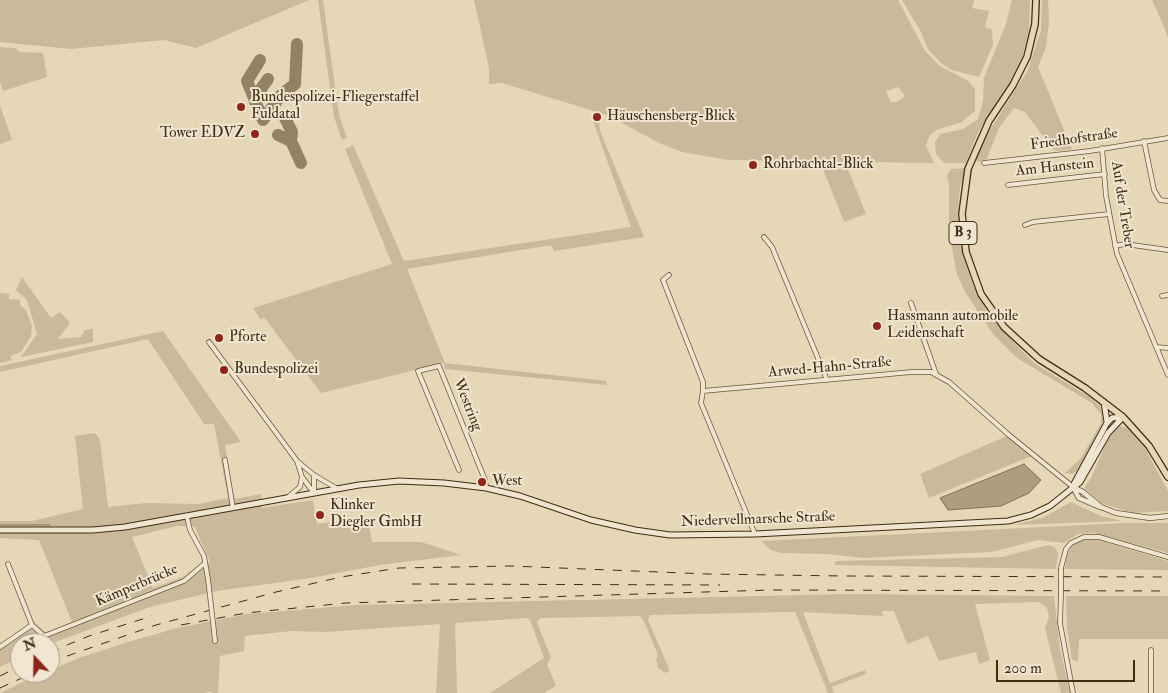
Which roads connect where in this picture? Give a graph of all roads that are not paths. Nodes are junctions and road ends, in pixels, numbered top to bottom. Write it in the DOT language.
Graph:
graph roads {
  1 [pos="1036,0"];
  2 [pos="1168,138"];
  3 [pos="1144,141"];
  4 [pos="1102,148"];
  5 [pos="984,163"];
  6 [pos="1105,174"];
  7 [pos="1008,185"];
  8 [pos="1168,201"];
  9 [pos="1109,214"];
  10 [pos="1025,226"];
  11 [pos="764,238"];
  12 [pos="1115,246"];
  13 [pos="1168,250"];
  14 [pos="669,275"];
  15 [pos="1168,295"];
  16 [pos="1162,296"];
  17 [pos="911,303"];
  18 [pos="209,342"];
  19 [pos="1156,346"];
  20 [pos="1168,348"];
  21 [pos="936,374"];
  22 [pos="1168,375"];
  23 [pos="827,380"];
  24 [pos="703,391"];
  25 [pos="1104,402"];
  26 [pos="1122,417"];
  27 [pos="1107,423"];
  28 [pos="225,460"];
  29 [pos="298,461"];
  30 [pos="459,470"];
  31 [pos="314,475"];
  32 [pos="1168,477"];
  33 [pos="302,478"];
  34 [pos="1073,487"];
  35 [pos="486,488"];
  36 [pos="336,489"];
  37 [pos="314,493"];
  38 [pos="286,498"];
  39 [pos="233,508"];
  40 [pos="1168,516"];
  41 [pos="187,517"];
  42 [pos="0,530"];
  43 [pos="755,534"];
  44 [pos="1168,557"];
  45 [pos="8,564"];
  46 [pos="204,564"];
  47 [pos="32,625"];
  48 [pos="215,641"];
  49 [pos="0,647"];
  50 [pos="1151,650"];
  51 [pos="1073,693"];
  52 [pos="1151,693"];
  1 -- 25 [label="main road, B 3"];
  2 -- 3 [label="street, Friedhofstraße"];
  3 -- 4 [label="street, Friedhofstraße"];
  3 -- 8 [label="street"];
  4 -- 5 [label="street, Friedhofstraße"];
  4 -- 6 [label="street, Auf der Treber"];
  6 -- 7 [label="street, Am Hanstein"];
  6 -- 9 [label="street, Auf der Treber"];
  9 -- 10 [label="street"];
  9 -- 12 [label="street, Auf der Treber"];
  11 -- 23 [label="street"];
  12 -- 13 [label="street"];
  12 -- 19 [label="street, Auf der Treber"];
  14 -- 24 [label="street"];
  15 -- 16 [label="street"];
  17 -- 21 [label="street"];
  18 -- 29 [label="street"];
  19 -- 20 [label="street"];
  19 -- 22 [label="street, Auf der Treber"];
  21 -- 23 [label="street, Arwed-Hahn-Straße"];
  21 -- 34 [label="street"];
  23 -- 24 [label="street, Arwed-Hahn-Straße"];
  24 -- 43 [label="street"];
  25 -- 26 [label="main road, B 3"];
  25 -- 27 [label="main road"];
  26 -- 27 [label="main road"];
  26 -- 32 [label="main road, B 3"];
  26 -- 34 [label="main road"];
  27 -- 34 [label="main road"];
  28 -- 39 [label="street"];
  29 -- 31 [label="street"];
  29 -- 33 [label="street"];
  30 -- 35 [label="street, Westring"];
  31 -- 36 [label="street"];
  31 -- 37 [label="street"];
  33 -- 37 [label="street"];
  33 -- 38 [label="street"];
  34 -- 40 [label="street"];
  34 -- 43 [label="main road, Niedervellmarsche Straße"];
  35 -- 36 [label="main road, Niedervellmarsche Straße"];
  35 -- 43 [label="main road, Niedervellmarsche Straße"];
  36 -- 37 [label="main road, Niedervellmarsche Straße"];
  37 -- 38 [label="main road, Niedervellmarsche Straße"];
  38 -- 39 [label="main road, Niedervellmarsche Straße"];
  39 -- 41 [label="main road, Niedervellmarsche Straße"];
  41 -- 42 [label="main road, Niedervellmarsche Straße"];
  41 -- 46 [label="street"];
  44 -- 51 [label="street, bridge"];
  45 -- 47 [label="street"];
  46 -- 47 [label="street, Kämperbrücke"];
  46 -- 48 [label="street, bridge"];
  47 -- 49 [label="street"];
  50 -- 52 [label="street"];
}
